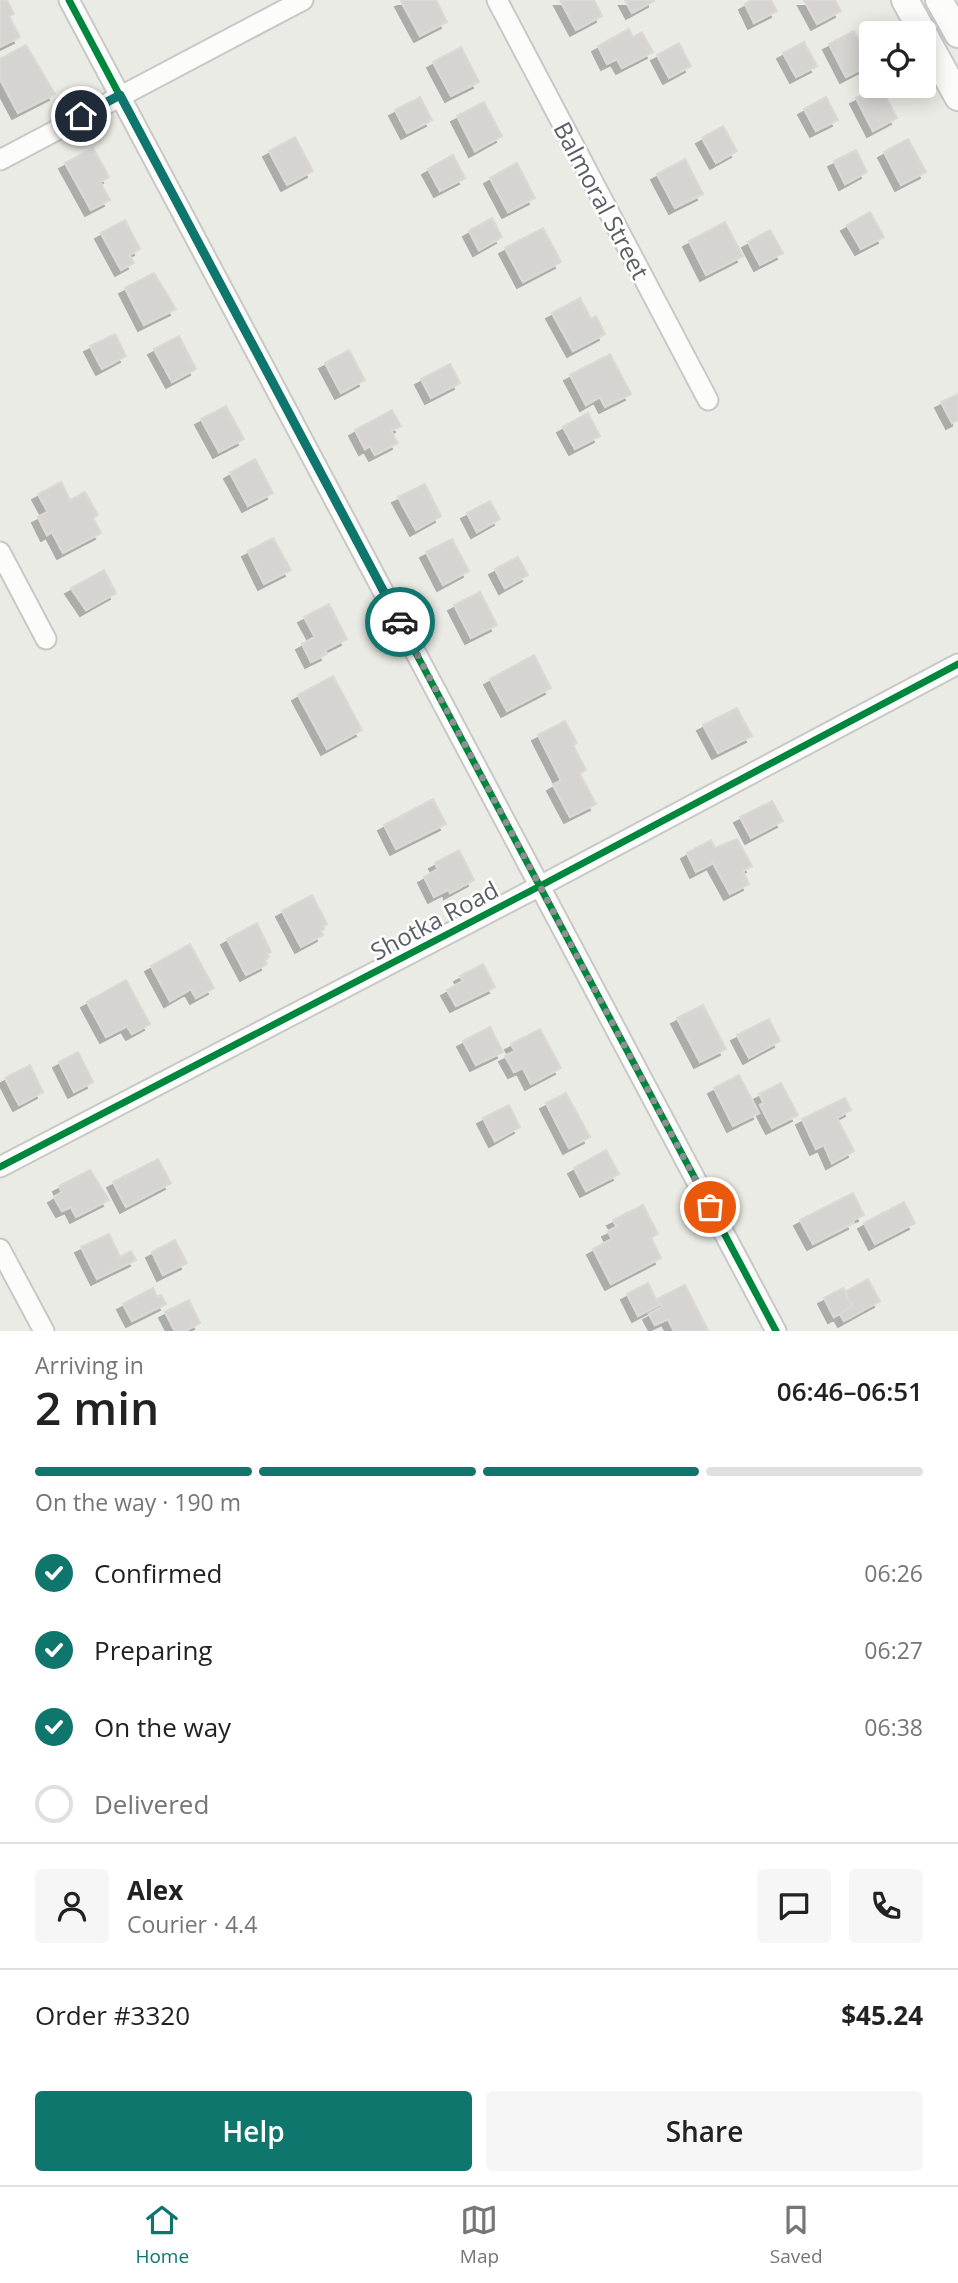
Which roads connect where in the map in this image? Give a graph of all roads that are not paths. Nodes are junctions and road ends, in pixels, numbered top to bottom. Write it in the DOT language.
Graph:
graph roads {
  1 [pos="69,0"];
  2 [pos="303,0"];
  3 [pos="497,0"];
  4 [pos="905,0"];
  5 [pos="939,0"];
  6 [pos="916,21"];
  7 [pos="958,34"];
  8 [pos="936,57"];
  9 [pos="120,95"];
  10 [pos="958,97"];
  11 [pos="0,159"];
  12 [pos="708,400"];
  13 [pos="0,552"];
  14 [pos="46,639"];
  15 [pos="958,664"];
  16 [pos="540,886"];
  17 [pos="0,1167"];
  18 [pos="0,1249"];
  19 [pos="44,1331"];
  20 [pos="776,1331"];
  1 -- 9 [label="street"];
  2 -- 9 [label="street"];
  3 -- 12 [label="street, Balmoral Street"];
  4 -- 6 [label="street"];
  5 -- 7 [label="street"];
  8 -- 10 [label="street"];
  9 -- 11 [label="street"];
  9 -- 16 [label="street"];
  13 -- 14 [label="street"];
  15 -- 16 [label="street, Shotka Road"];
  16 -- 17 [label="street, Shotka Road"];
  16 -- 20 [label="street"];
  18 -- 19 [label="street"];
}
